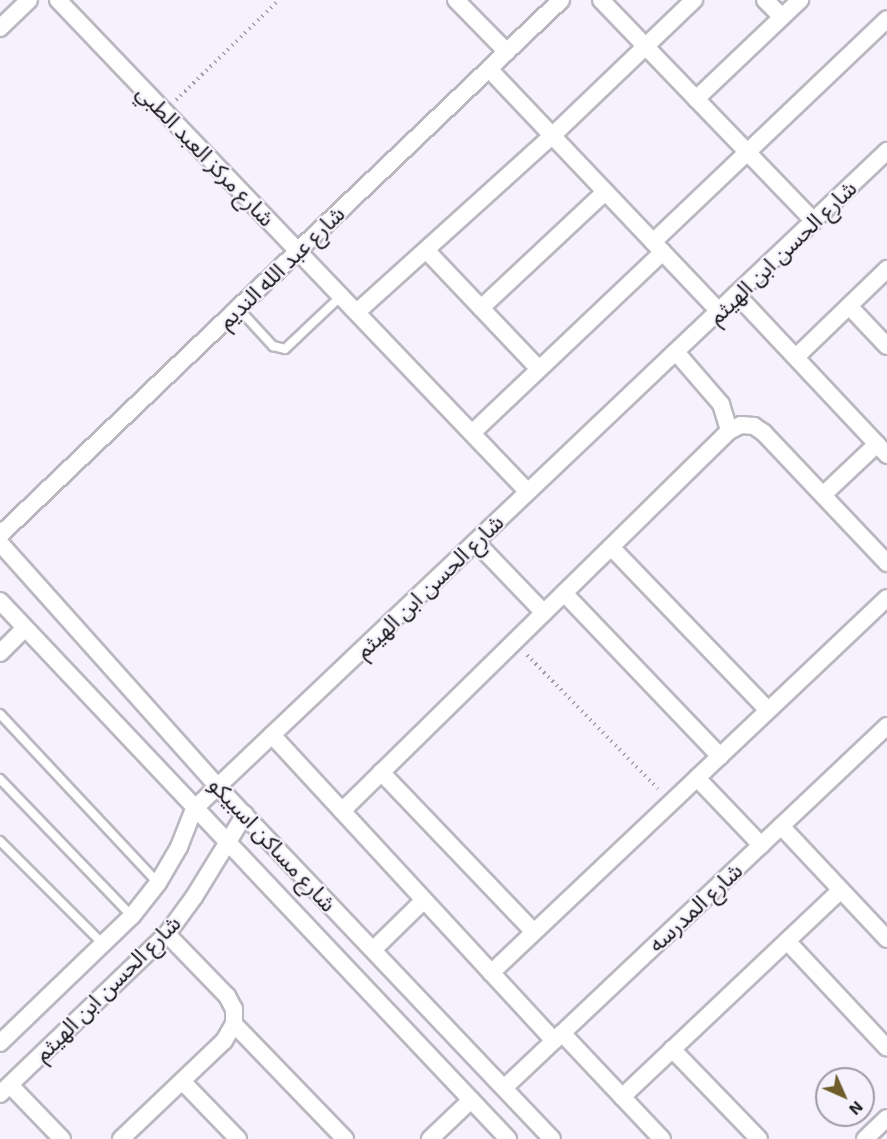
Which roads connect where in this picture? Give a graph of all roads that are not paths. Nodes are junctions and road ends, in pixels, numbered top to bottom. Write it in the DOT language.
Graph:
graph roads {
  1 [pos="29,0"];
  2 [pos="58,0"];
  3 [pos="456,0"];
  4 [pos="561,0"];
  5 [pos="601,0"];
  6 [pos="694,0"];
  7 [pos="765,0"];
  8 [pos="800,0"];
  9 [pos="782,17"];
  10 [pos="887,19"];
  11 [pos="0,28"];
  12 [pos="645,46"];
  13 [pos="507,52"];
  14 [pos="489,69"];
  15 [pos="696,99"];
  16 [pos="552,136"];
  17 [pos="887,151"];
  18 [pos="747,152"];
  19 [pos="605,192"];
  20 [pos="814,221"];
  21 [pos="658,247"];
  22 [pos="426,250"];
  23 [pos="298,251"];
  24 [pos="887,269"];
  25 [pos="736,294"];
  26 [pos="341,297"];
  27 [pos="849,306"];
  28 [pos="238,308"];
  29 [pos="481,308"];
  30 [pos="719,311"];
  31 [pos="357,312"];
  32 [pos="887,346"];
  33 [pos="676,352"];
  34 [pos="796,357"];
  35 [pos="539,369"];
  36 [pos="729,431"];
  37 [pos="472,433"];
  38 [pos="882,449"];
  39 [pos="528,492"];
  40 [pos="823,495"];
  41 [pos="0,535"];
  42 [pos="476,542"];
  43 [pos="0,543"];
  44 [pos="611,547"];
  45 [pos="887,563"];
  46 [pos="564,593"];
  47 [pos="887,598"];
  48 [pos="0,601"];
  49 [pos="544,613"];
  50 [pos="25,627"];
  51 [pos="0,653"];
  52 [pos="768,710"];
  53 [pos="0,714"];
  54 [pos="887,726"];
  55 [pos="273,735"];
  56 [pos="720,756"];
  57 [pos="381,772"];
  58 [pos="698,778"];
  59 [pos="0,779"];
  60 [pos="218,787"];
  61 [pos="195,809"];
  62 [pos="342,811"];
  63 [pos="245,814"];
  64 [pos="781,826"];
  65 [pos="0,841"];
  66 [pos="228,844"];
  67 [pos="761,845"];
  68 [pos="158,883"];
  69 [pos="841,890"];
  70 [pos="424,900"];
  71 [pos="132,915"];
  72 [pos="534,932"];
  73 [pos="166,934"];
  74 [pos="887,939"];
  75 [pos="787,941"];
  76 [pos="103,944"];
  77 [pos="373,950"];
  78 [pos="491,973"];
  79 [pos="234,1024"];
  80 [pos="558,1037"];
  81 [pos="0,1043"];
  82 [pos="887,1048"];
  83 [pos="672,1049"];
  84 [pos="182,1081"];
  85 [pos="504,1088"];
  86 [pos="5,1090"];
  87 [pos="622,1097"];
  88 [pos="471,1100"];
  89 [pos="887,1118"];
  90 [pos="62,1139"];
  91 [pos="121,1139"];
  92 [pos="238,1139"];
  93 [pos="345,1139"];
  94 [pos="430,1139"];
  95 [pos="507,1139"];
  96 [pos="552,1139"];
  97 [pos="662,1139"];
  98 [pos="759,1139"];
  99 [pos="865,1139"];
  1 -- 11 [label="street"];
  2 -- 23 [label="street, شارع مركز العبد الطبي"];
  3 -- 13 [label="street"];
  4 -- 13 [label="street, شارع عبد الله النديم"];
  5 -- 12 [label="street"];
  6 -- 12 [label="street"];
  7 -- 9 [label="street"];
  8 -- 9 [label="street"];
  9 -- 15 [label="street"];
  10 -- 18 [label="street"];
  12 -- 15 [label="street"];
  12 -- 16 [label="street"];
  13 -- 14 [label="street, شارع عبد الله النديم"];
  14 -- 16 [label="street"];
  14 -- 23 [label="street, شارع عبد الله النديم"];
  15 -- 18 [label="street"];
  16 -- 19 [label="street"];
  16 -- 22 [label="street"];
  17 -- 20 [label="street, شارع الحسن ابن الهيثم"];
  18 -- 20 [label="street"];
  18 -- 21 [label="street"];
  19 -- 21 [label="street"];
  19 -- 29 [label="street"];
  20 -- 25 [label="street, شارع الحسن ابن الهيثم"];
  21 -- 30 [label="street"];
  21 -- 35 [label="street"];
  22 -- 29 [label="street"];
  22 -- 31 [label="street"];
  23 -- 26 [label="street, شارع مركز العبد الطبي"];
  23 -- 28 [label="street, شارع عبد الله النديم"];
  24 -- 27 [label="street"];
  25 -- 30 [label="street, شارع الحسن ابن الهيثم"];
  25 -- 34 [label="street"];
  26 -- 28 [label="lane"];
  26 -- 31 [label="street, شارع مركز العبد الطبي"];
  27 -- 32 [label="street"];
  27 -- 34 [label="street"];
  28 -- 41 [label="street, شارع عبد الله النديم"];
  29 -- 35 [label="street"];
  30 -- 33 [label="street, شارع الحسن ابن الهيثم"];
  31 -- 37 [label="street, شارع مركز العبد الطبي"];
  33 -- 36 [label="street"];
  33 -- 39 [label="street, شارع الحسن ابن الهيثم"];
  34 -- 38 [label="street"];
  35 -- 37 [label="street"];
  36 -- 40 [label="street"];
  36 -- 44 [label="street"];
  37 -- 39 [label="street, شارع مركز العبد الطبي"];
  38 -- 40 [label="street"];
  39 -- 42 [label="street, شارع الحسن ابن الهيثم"];
  40 -- 45 [label="street"];
  42 -- 49 [label="street"];
  42 -- 55 [label="street, شارع الحسن ابن الهيثم"];
  43 -- 60 [label="street, شارع مساكن اسبيكو"];
  44 -- 46 [label="street"];
  44 -- 52 [label="street"];
  46 -- 49 [label="street"];
  46 -- 56 [label="street"];
  47 -- 52 [label="street"];
  48 -- 50 [label="street, شارع مساكن اسبيكو"];
  49 -- 57 [label="street"];
  50 -- 51 [label="street"];
  50 -- 61 [label="street, شارع مساكن اسبيكو"];
  52 -- 56 [label="street"];
  53 -- 68 [label="lane"];
  54 -- 64 [label="street, شارع المدرسه"];
  55 -- 60 [label="street, شارع الحسن ابن الهيثم"];
  55 -- 62 [label="street"];
  56 -- 58 [label="street"];
  57 -- 62 [label="street"];
  57 -- 72 [label="street"];
  58 -- 67 [label="street"];
  58 -- 72 [label="street"];
  59 -- 71 [label="lane"];
  60 -- 61 [label="street, شارع الحسن ابن الهيثم"];
  60 -- 63 [label="street, شارع مساكن اسبيكو"];
  61 -- 66 [label="street, شارع مساكن اسبيكو"];
  61 -- 68 [label="street, شارع الحسن ابن الهيثم"];
  62 -- 70 [label="street"];
  63 -- 66 [label="street, شارع الحسن ابن الهيثم"];
  63 -- 77 [label="street, شارع مساكن اسبيكو"];
  64 -- 67 [label="street, شارع المدرسه"];
  64 -- 69 [label="street"];
  65 -- 76 [label="lane"];
  66 -- 73 [label="street, شارع الحسن ابن الهيثم"];
  66 -- 88 [label="street, شارع مساكن اسبيكو"];
  67 -- 80 [label="street, شارع المدرسه"];
  68 -- 71 [label="street, شارع الحسن ابن الهيثم"];
  69 -- 74 [label="street"];
  69 -- 75 [label="street"];
  70 -- 77 [label="street"];
  70 -- 78 [label="street"];
  71 -- 76 [label="street, شارع الحسن ابن الهيثم"];
  72 -- 78 [label="street"];
  73 -- 79 [label="street"];
  73 -- 86 [label="street, شارع الحسن ابن الهيثم"];
  75 -- 82 [label="street"];
  75 -- 83 [label="street"];
  76 -- 81 [label="street, شارع الحسن ابن الهيثم"];
  77 -- 85 [label="street, شارع مساكن اسبيكو"];
  78 -- 80 [label="street"];
  79 -- 84 [label="street"];
  79 -- 93 [label="street"];
  80 -- 85 [label="street, شارع المدرسه"];
  80 -- 87 [label="street"];
  83 -- 87 [label="street"];
  83 -- 98 [label="street"];
  84 -- 91 [label="street"];
  84 -- 92 [label="street"];
  85 -- 96 [label="street, شارع مساكن اسبيكو"];
  86 -- 90 [label="street"];
  87 -- 97 [label="street"];
  88 -- 94 [label="street"];
  88 -- 95 [label="street, شارع مساكن اسبيكو"];
  89 -- 99 [label="street"];
}
